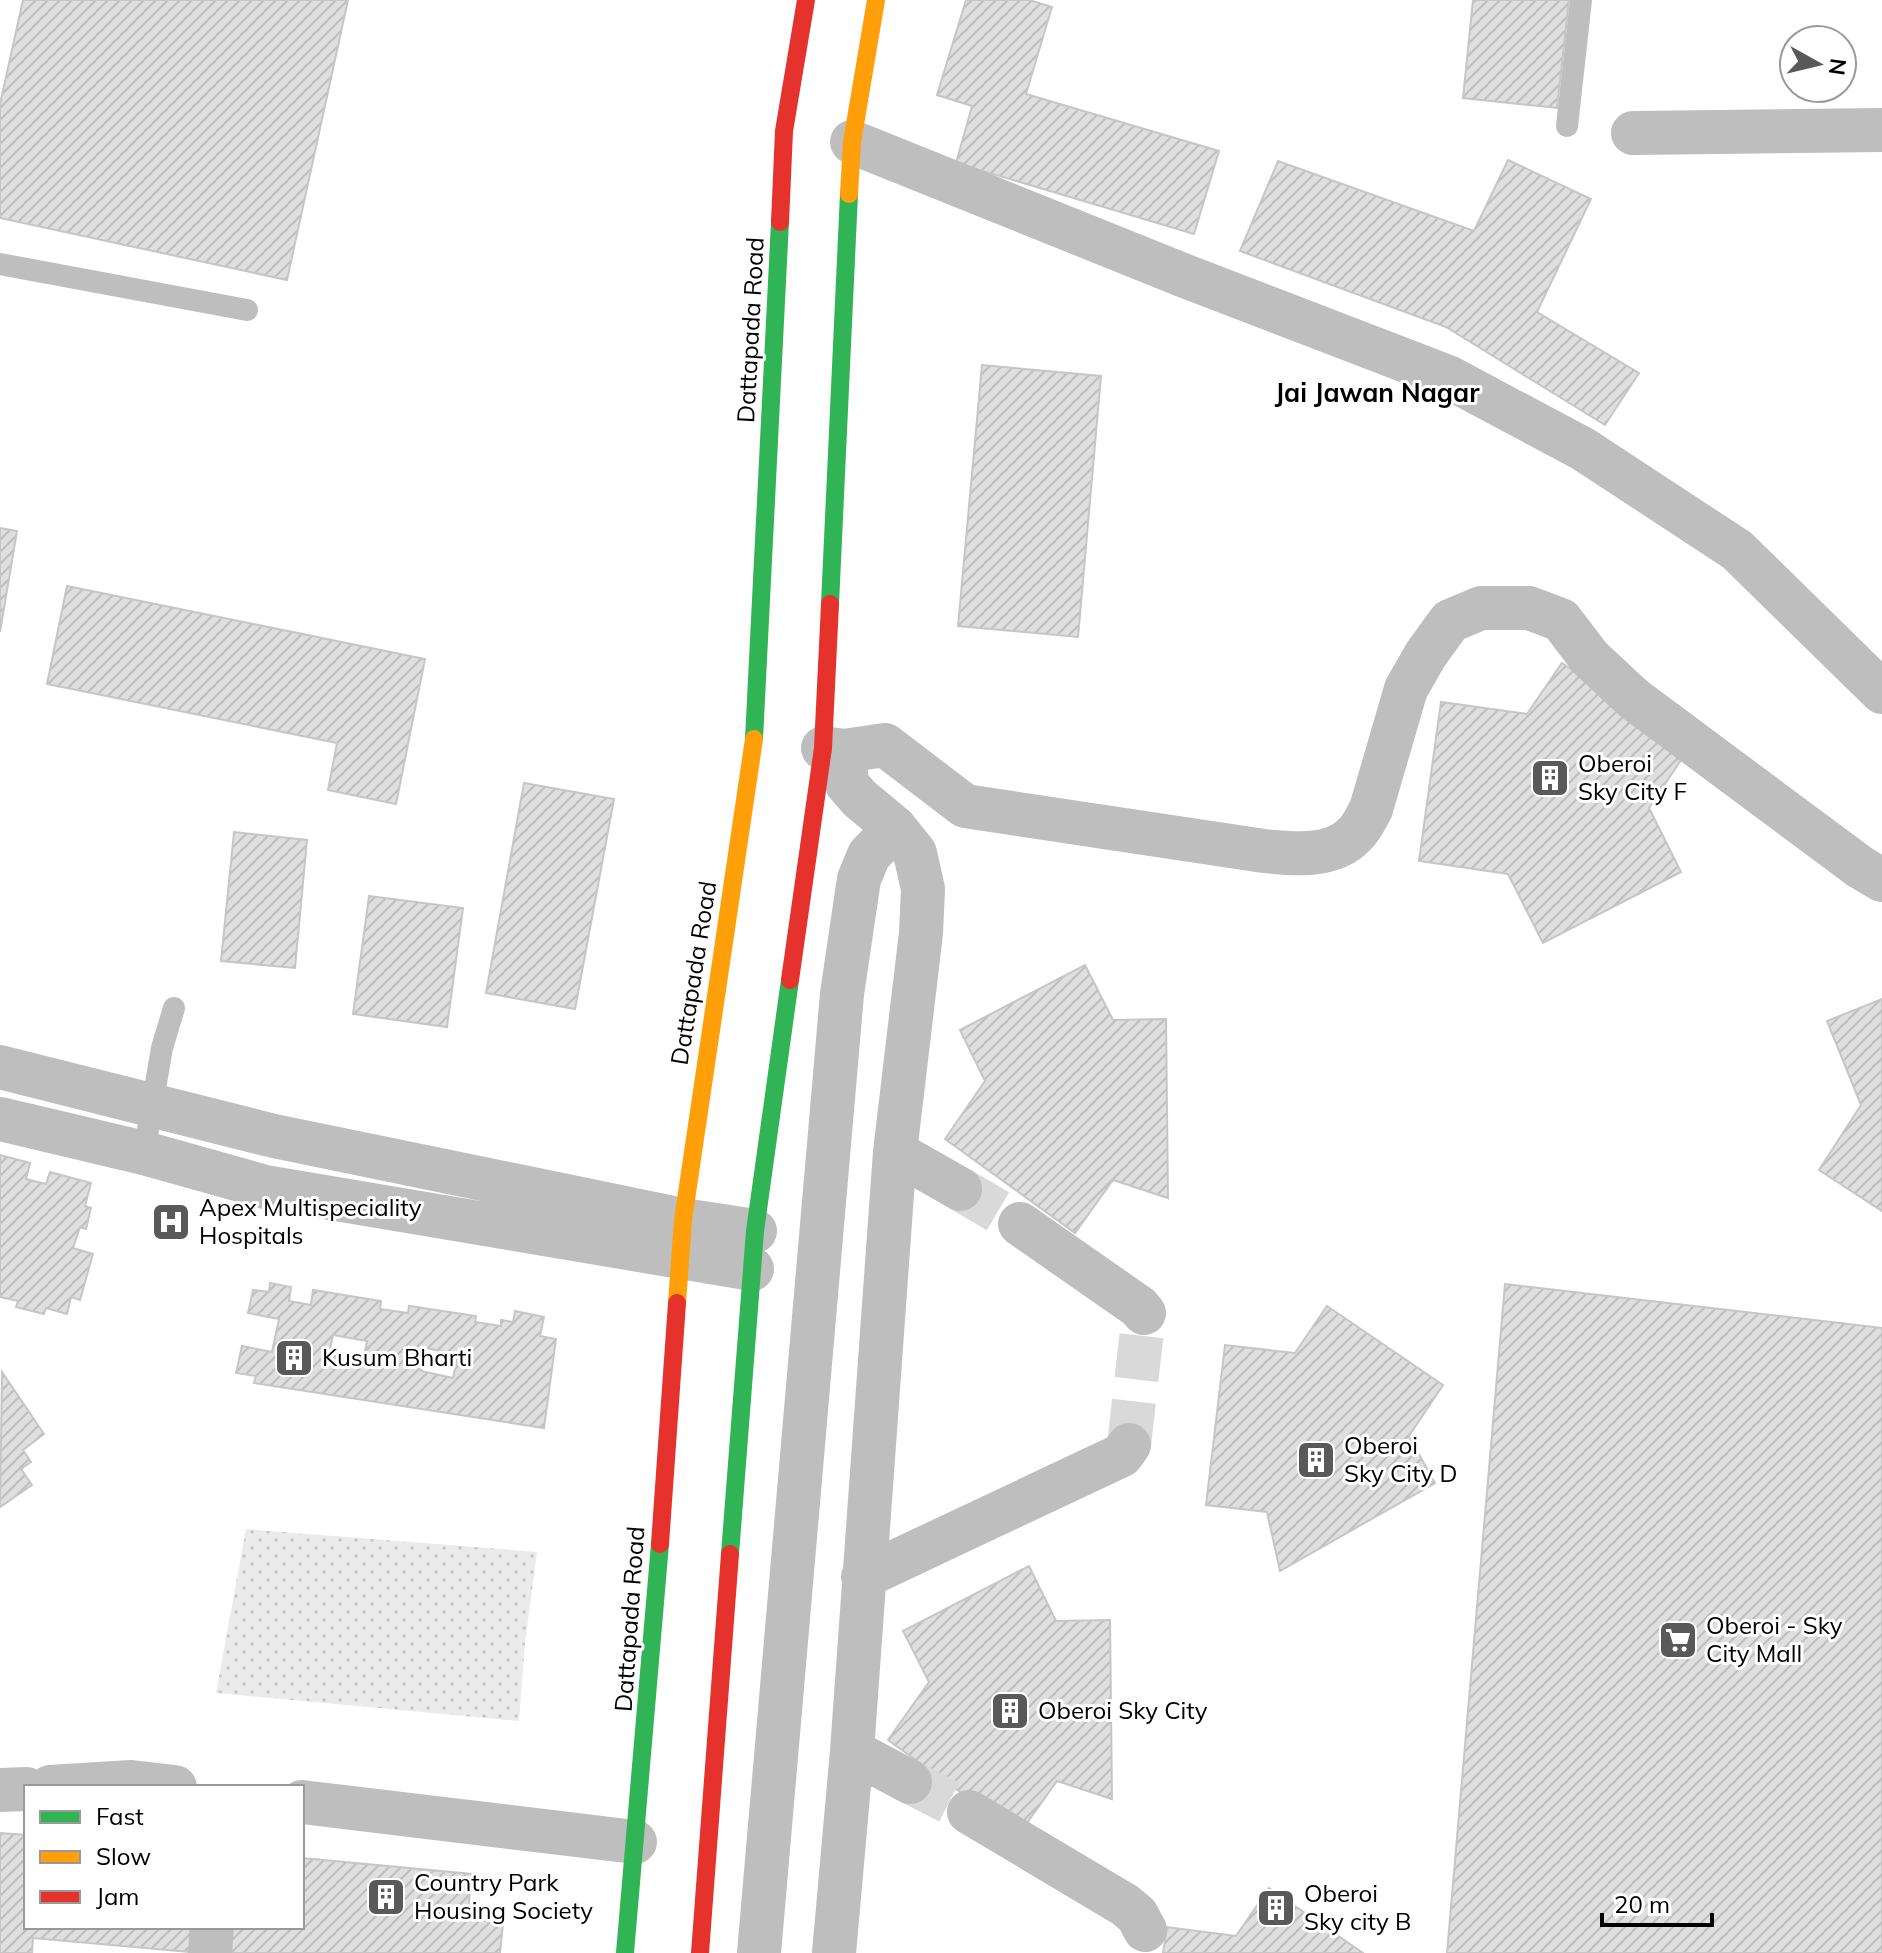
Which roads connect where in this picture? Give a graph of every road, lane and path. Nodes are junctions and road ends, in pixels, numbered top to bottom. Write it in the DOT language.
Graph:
graph roads {
  1 [pos="806,0"];
  2 [pos="876,0"];
  3 [pos="1581,0"];
  4 [pos="1567,126"];
  5 [pos="1882,130"];
  6 [pos="1633,133"];
  7 [pos="852,142"];
  8 [pos="0,264"];
  9 [pos="247,310"];
  10 [pos="1882,692"];
  11 [pos="834,749"];
  12 [pos="895,828"];
  13 [pos="1882,880"];
  14 [pos="174,1008"];
  15 [pos="0,1067"];
  16 [pos="153,1104"];
  17 [pos="0,1119"];
  18 [pos="274,1136"];
  19 [pos="895,1152"];
  20 [pos="144,1153"];
  21 [pos="265,1187"];
  22 [pos="960,1189"];
  23 [pos="1020,1224"];
  24 [pos="681,1239"];
  25 [pos="754,1250"];
  26 [pos="1144,1313"];
  27 [pos="1129,1445"];
  28 [pos="863,1577"];
  29 [pos="852,1751"];
  30 [pos="910,1782"];
  31 [pos="82,1785"];
  32 [pos="157,1785"];
  33 [pos="24,1789"];
  34 [pos="0,1790"];
  35 [pos="304,1802"];
  36 [pos="969,1812"];
  37 [pos="635,1842"];
  38 [pos="212,1929"];
  39 [pos="1145,1930"];
  40 [pos="210,1953"];
  41 [pos="625,1953"];
  42 [pos="700,1953"];
  43 [pos="759,1953"];
  44 [pos="834,1953"];
  1 -- 24 [label="main road, Dattapada Road"];
  2 -- 7 [label="main road"];
  3 -- 4 [label="lane"];
  5 -- 6 [label="street"];
  7 -- 10 [label="street"];
  7 -- 11 [label="main road"];
  8 -- 9 [label="lane"];
  11 -- 12 [label="street"];
  11 -- 13 [label="street"];
  11 -- 25 [label="main road"];
  12 -- 19 [label="street"];
  12 -- 43 [label="street"];
  14 -- 16 [label="lane"];
  15 -- 16 [label="street"];
  16 -- 18 [label="street"];
  16 -- 20 [label="lane"];
  17 -- 20 [label="street"];
  18 -- 21 [label="street"];
  18 -- 24 [label="street"];
  19 -- 22 [label="street"];
  19 -- 28 [label="street"];
  20 -- 21 [label="street"];
  21 -- 24 [label="street"];
  23 -- 26 [label="street"];
  24 -- 25 [label="street"];
  24 -- 37 [label="main road, Dattapada Road"];
  25 -- 42 [label="main road"];
  27 -- 28 [label="street"];
  28 -- 29 [label="street"];
  29 -- 30 [label="street"];
  29 -- 44 [label="street"];
  31 -- 32 [label="street"];
  33 -- 34 [label="street"];
  35 -- 37 [label="street"];
  36 -- 39 [label="street"];
  37 -- 41 [label="main road, Dattapada Road"];
  38 -- 40 [label="street"];
}
